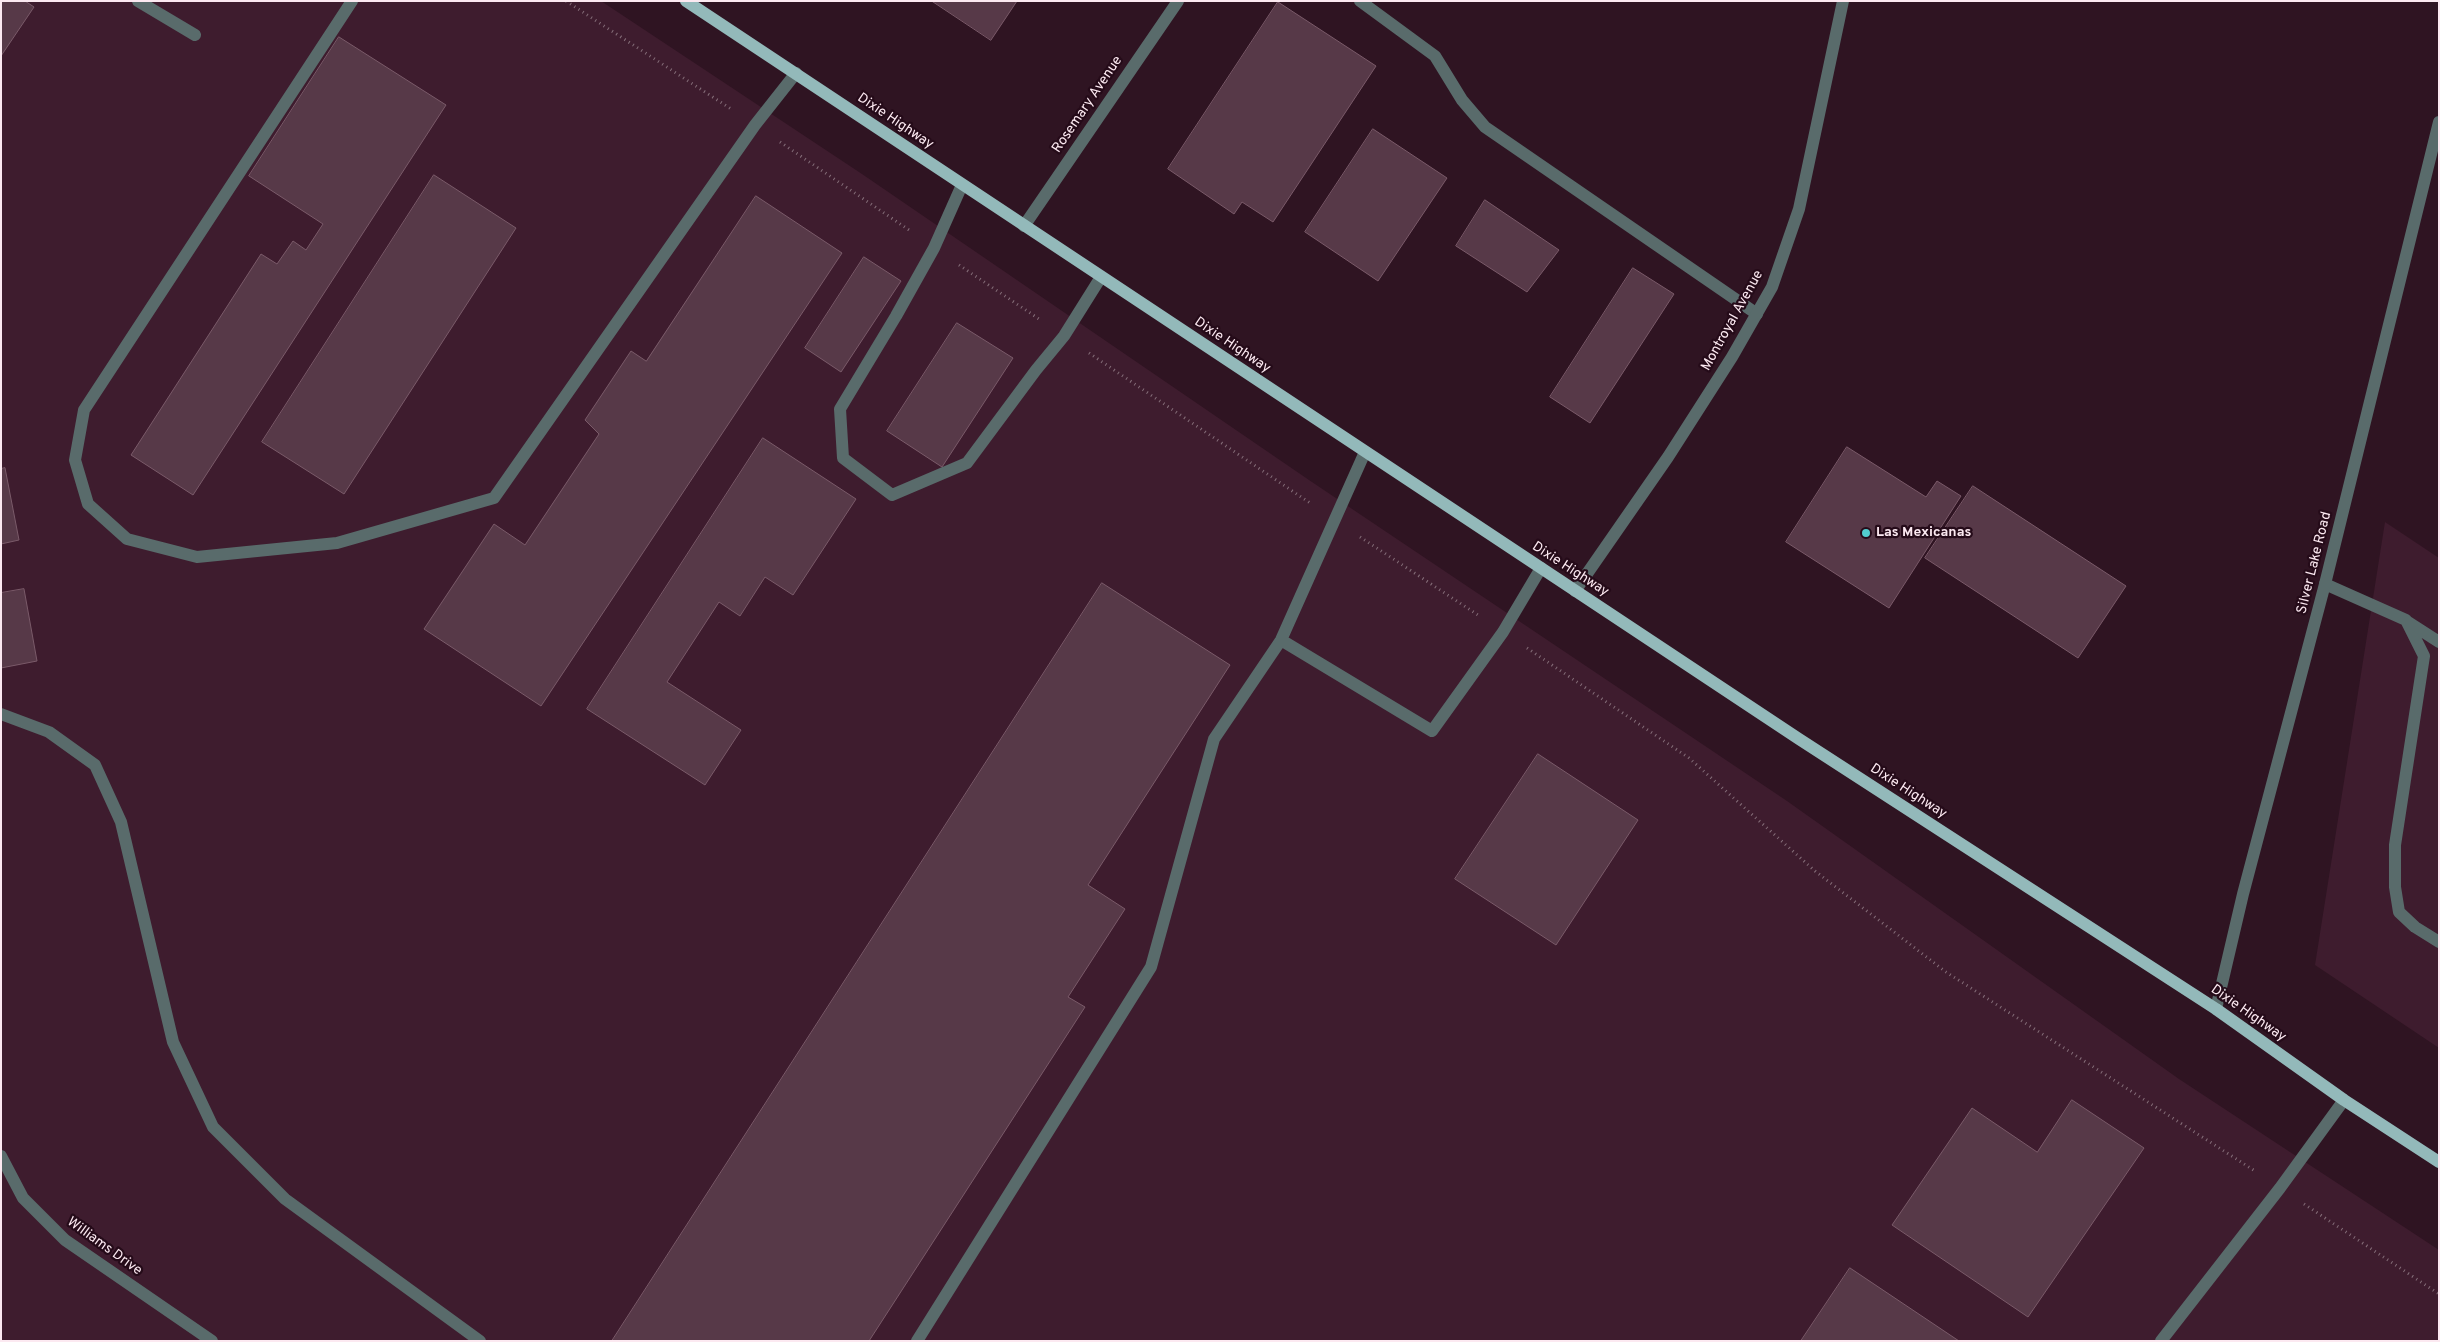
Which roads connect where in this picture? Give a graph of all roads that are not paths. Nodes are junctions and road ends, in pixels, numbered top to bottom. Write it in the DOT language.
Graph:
graph roads {
  1 [pos="138,1"];
  2 [pos="352,1"];
  3 [pos="686,1"];
  4 [pos="1178,1"];
  5 [pos="1360,1"];
  6 [pos="1843,1"];
  7 [pos="195,36"];
  8 [pos="796,73"];
  9 [pos="2439,122"];
  10 [pos="962,185"];
  11 [pos="1024,226"];
  12 [pos="1101,277"];
  13 [pos="1757,314"];
  14 [pos="1365,452"];
  15 [pos="1541,568"];
  16 [pos="2325,584"];
  17 [pos="1575,591"];
  18 [pos="2406,620"];
  19 [pos="1282,640"];
  20 [pos="2439,642"];
  21 [pos="1,714"];
  22 [pos="2439,942"];
  23 [pos="2216,1009"];
  24 [pos="2344,1100"];
  25 [pos="1,1156"];
  26 [pos="2439,1162"];
  27 [pos="212,1341"];
  28 [pos="480,1341"];
  29 [pos="917,1341"];
  30 [pos="2161,1341"];
  1 -- 7 [label="street"];
  2 -- 8 [label="street"];
  3 -- 8 [label="main road, Dixie Highway"];
  4 -- 11 [label="street, Rosemary Avenue"];
  5 -- 13 [label="street"];
  6 -- 13 [label="street, Montroyal Avenue"];
  8 -- 10 [label="main road, Dixie Highway"];
  9 -- 16 [label="street, Silver Lake Road"];
  10 -- 11 [label="main road, Dixie Highway"];
  10 -- 12 [label="street"];
  11 -- 12 [label="main road, Dixie Highway"];
  12 -- 14 [label="main road, Dixie Highway"];
  13 -- 17 [label="street, Montroyal Avenue"];
  14 -- 15 [label="main road, Dixie Highway"];
  14 -- 19 [label="street"];
  15 -- 17 [label="main road, Dixie Highway"];
  15 -- 19 [label="street"];
  16 -- 18 [label="street"];
  16 -- 23 [label="street, Silver Lake Road"];
  17 -- 23 [label="main road, Dixie Highway"];
  18 -- 20 [label="street"];
  18 -- 22 [label="street"];
  19 -- 29 [label="street"];
  21 -- 28 [label="street"];
  23 -- 24 [label="main road, Dixie Highway"];
  24 -- 26 [label="main road, Dixie Highway"];
  24 -- 30 [label="street"];
  25 -- 27 [label="street, Williams Drive"];
}
